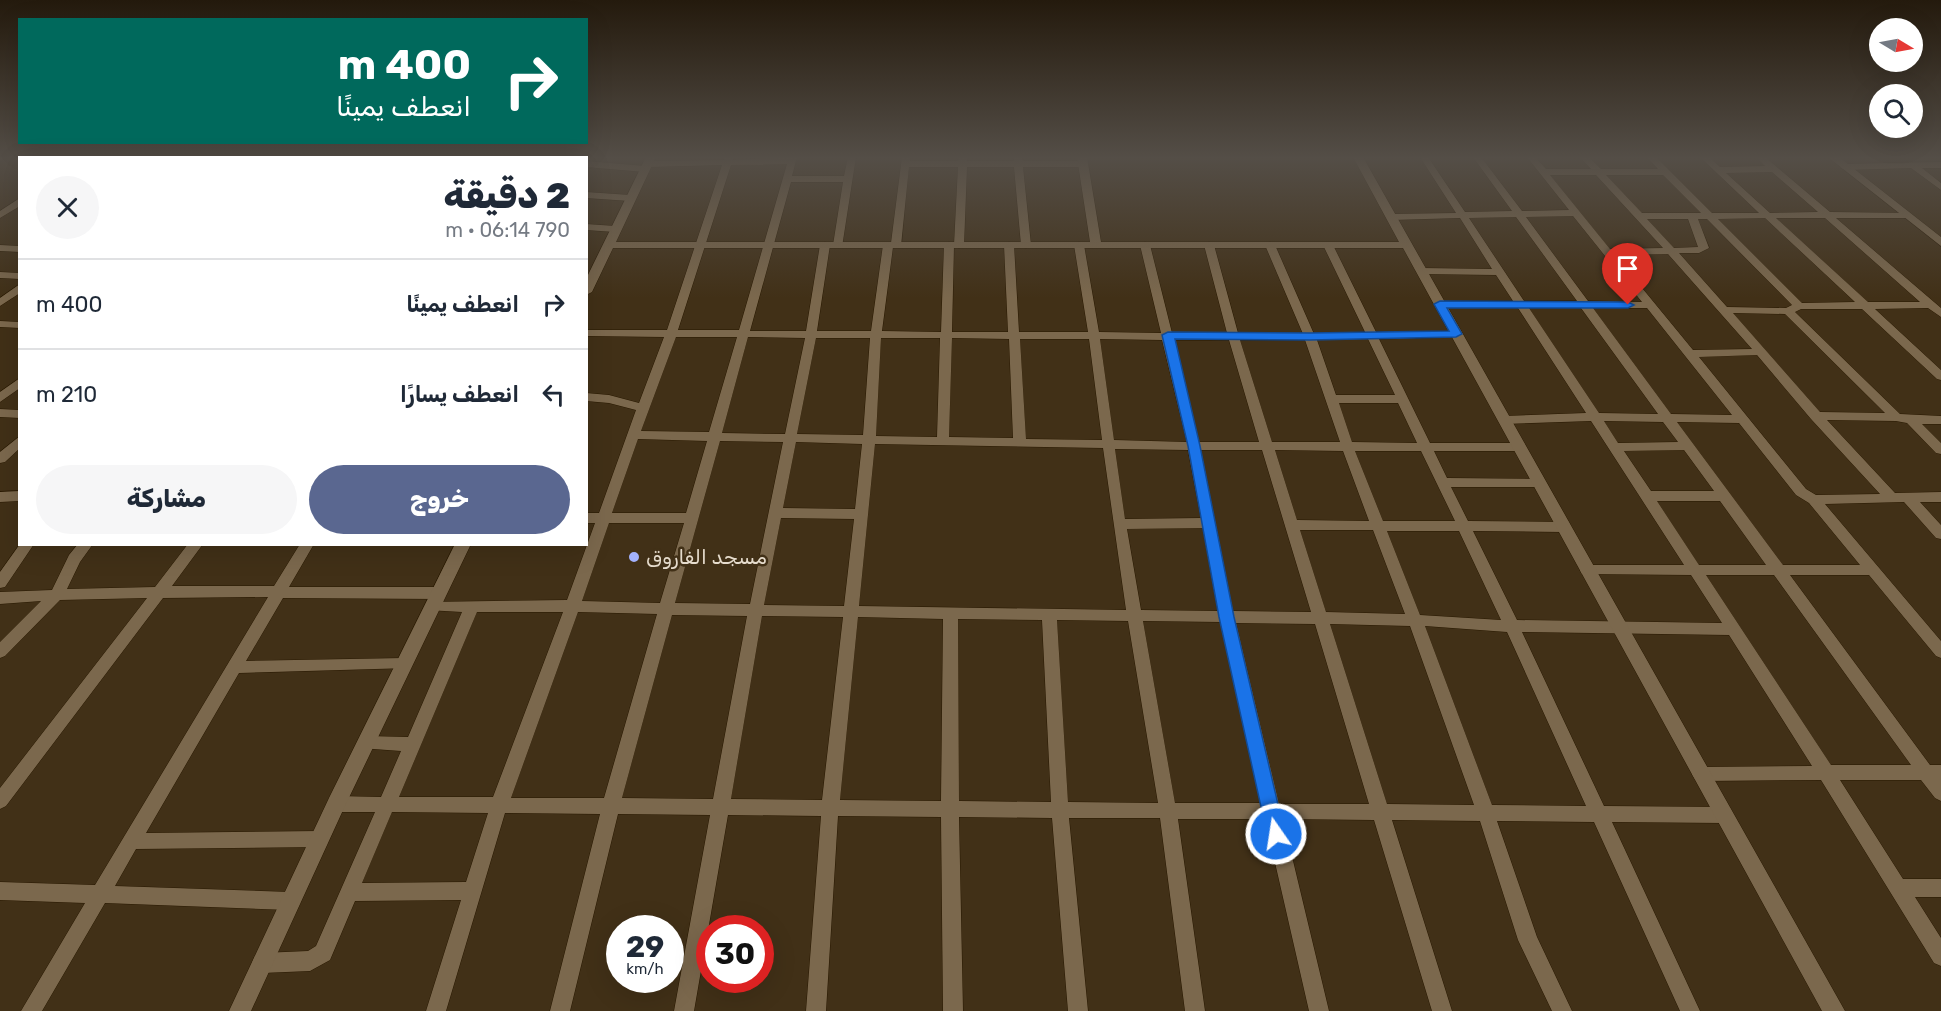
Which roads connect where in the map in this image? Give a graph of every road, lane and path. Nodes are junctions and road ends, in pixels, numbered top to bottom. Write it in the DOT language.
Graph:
graph roads {
  1 [pos="15,204"];
  2 [pos="627,204"];
  3 [pos="714,204"];
  4 [pos="779,204"];
  5 [pos="842,204"];
  6 [pos="898,204"];
  7 [pos="958,204"];
  8 [pos="1022,204"];
  9 [pos="1090,204"];
  10 [pos="1384,204"];
  11 [pos="1456,204"];
  12 [pos="1513,204"];
  13 [pos="1570,204"];
  14 [pos="1629,204"];
  15 [pos="1698,204"];
  16 [pos="1756,204"];
  17 [pos="1815,204"];
  18 [pos="1892,204"];
  19 [pos="1577,213"];
  20 [pos="1521,214"];
  21 [pos="0,215"];
  22 [pos="1463,215"];
  23 [pos="1906,215"];
  24 [pos="1640,216"];
  25 [pos="1692,216"];
  26 [pos="1710,216"];
  27 [pos="1769,216"];
  28 [pos="1828,216"];
  29 [pos="1391,217"];
  30 [pos="588,227"];
  31 [pos="615,229"];
  32 [pos="1941,243"];
  33 [pos="608,245"];
  34 [pos="701,245"];
  35 [pos="767,245"];
  36 [pos="832,245"];
  37 [pos="892,245"];
  38 [pos="954,245"];
  39 [pos="1009,245"];
  40 [pos="1026,245"];
  41 [pos="1079,245"];
  42 [pos="1096,245"];
  43 [pos="1145,245"];
  44 [pos="1209,245"];
  45 [pos="1270,245"];
  46 [pos="1328,245"];
  47 [pos="1407,245"];
  48 [pos="0,248"];
  49 [pos="18,249"];
  50 [pos="1671,251"];
  51 [pos="1608,252"];
  52 [pos="1421,270"];
  53 [pos="1499,272"];
  54 [pos="0,275"];
  55 [pos="18,276"];
  56 [pos="589,280"];
  57 [pos="18,289"];
  58 [pos="0,303"];
  59 [pos="1440,304"];
  60 [pos="1520,304"];
  61 [pos="1587,305"];
  62 [pos="1649,305"];
  63 [pos="1936,305"];
  64 [pos="1799,306"];
  65 [pos="1866,306"];
  66 [pos="1723,310"];
  67 [pos="1788,311"];
  68 [pos="1941,314"];
  69 [pos="0,324"];
  70 [pos="18,325"];
  71 [pos="588,333"];
  72 [pos="876,333"];
  73 [pos="945,333"];
  74 [pos="671,334"];
  75 [pos="811,334"];
  76 [pos="1016,334"];
  77 [pos="1371,334"];
  78 [pos="1456,334"];
  79 [pos="743,335"];
  80 [pos="1094,335"];
  81 [pos="1168,335"];
  82 [pos="1233,336"];
  83 [pos="1310,337"];
  84 [pos="1759,352"];
  85 [pos="1689,354"];
  86 [pos="1941,376"];
  87 [pos="18,384"];
  88 [pos="0,398"];
  89 [pos="588,398"];
  90 [pos="1331,399"];
  91 [pos="1403,399"];
  92 [pos="643,408"];
  93 [pos="0,413"];
  94 [pos="18,414"];
  95 [pos="1815,416"];
  96 [pos="1593,417"];
  97 [pos="1896,417"];
  98 [pos="1668,418"];
  99 [pos="1742,419"];
  100 [pos="1504,420"];
  101 [pos="1911,420"];
  102 [pos="1941,420"];
  103 [pos="633,435"];
  104 [pos="714,438"];
  105 [pos="789,438"];
  106 [pos="869,440"];
  107 [pos="943,441"];
  108 [pos="18,442"];
  109 [pos="1020,443"];
  110 [pos="1108,443"];
  111 [pos="1194,446"];
  112 [pos="1689,446"];
  113 [pos="1269,447"];
  114 [pos="1426,447"];
  115 [pos="1519,447"];
  116 [pos="1613,447"];
  117 [pos="1348,448"];
  118 [pos="1941,450"];
  119 [pos="0,459"];
  120 [pos="1443,482"];
  121 [pos="1539,483"];
  122 [pos="18,496"];
  123 [pos="1647,496"];
  124 [pos="1723,496"];
  125 [pos="0,497"];
  126 [pos="1941,497"];
  127 [pos="1908,498"];
  128 [pos="1892,499"];
  129 [pos="1814,500"];
  130 [pos="775,513"];
  131 [pos="861,514"];
  132 [pos="605,517"];
  133 [pos="588,518"];
  134 [pos="692,518"];
  135 [pos="1208,523"];
  136 [pos="1119,524"];
  137 [pos="1292,525"];
  138 [pos="1379,526"];
  139 [pos="1464,526"];
  140 [pos="1563,527"];
  141 [pos="1941,534"];
  142 [pos="26,546"];
  143 [pos="84,546"];
  144 [pos="194,546"];
  145 [pos="306,546"];
  146 [pos="462,546"];
  147 [pos="1696,569"];
  148 [pos="1777,569"];
  149 [pos="1587,570"];
  150 [pos="1873,570"];
  151 [pos="0,583"];
  152 [pos="157,593"];
  153 [pos="278,593"];
  154 [pos="57,594"];
  155 [pos="0,598"];
  156 [pos="435,600"];
  157 [pos="472,606"];
  158 [pos="574,606"];
  159 [pos="665,609"];
  160 [pos="756,609"];
  161 [pos="851,612"];
  162 [pos="951,612"];
  163 [pos="1049,614"];
  164 [pos="1135,616"];
  165 [pos="1227,617"];
  166 [pos="1321,618"];
  167 [pos="1415,620"];
  168 [pos="1512,626"];
  169 [pos="1619,627"];
  170 [pos="1734,629"];
  171 [pos="0,652"];
  172 [pos="1941,652"];
  173 [pos="404,664"];
  174 [pos="236,667"];
  175 [pos="366,743"];
  176 [pos="413,744"];
  177 [pos="1824,772"];
  178 [pos="1934,772"];
  179 [pos="1701,774"];
  180 [pos="1941,793"];
  181 [pos="0,801"];
  182 [pos="336,804"];
  183 [pos="387,805"];
  184 [pos="500,805"];
  185 [pos="611,806"];
  186 [pos="720,807"];
  187 [pos="830,808"];
  188 [pos="950,809"];
  189 [pos="1060,810"];
  190 [pos="1168,811"];
  191 [pos="1271,812"];
  192 [pos="1381,813"];
  193 [pos="1486,813"];
  194 [pos="1598,814"];
  195 [pos="1724,815"];
  196 [pos="320,839"];
  197 [pos="131,841"];
  198 [pos="1899,888"];
  199 [pos="1941,888"];
  200 [pos="0,891"];
  201 [pos="473,891"];
  202 [pos="349,892"];
  203 [pos="100,895"];
  204 [pos="290,901"];
  205 [pos="1941,956"];
  206 [pos="262,963"];
  207 [pos="31,1011"];
  208 [pos="240,1011"];
  209 [pos="436,1011"];
  210 [pos="560,1011"];
  211 [pos="684,1011"];
  212 [pos="816,1011"];
  213 [pos="952,1011"];
  214 [pos="1078,1011"];
  215 [pos="1196,1011"];
  216 [pos="1319,1011"];
  217 [pos="1442,1011"];
  218 [pos="1562,1011"];
  219 [pos="1690,1011"];
  220 [pos="1834,1011"];
  1 -- 21 [label="street"];
  2 -- 31 [label="street"];
  3 -- 34 [label="street"];
  4 -- 35 [label="street"];
  5 -- 36 [label="street"];
  6 -- 37 [label="street"];
  7 -- 38 [label="street"];
  8 -- 40 [label="street"];
  9 -- 42 [label="street"];
  10 -- 29 [label="street"];
  11 -- 22 [label="street"];
  12 -- 20 [label="street"];
  13 -- 19 [label="street"];
  14 -- 24 [label="street"];
  15 -- 26 [label="street"];
  16 -- 27 [label="street"];
  17 -- 28 [label="street"];
  18 -- 23 [label="street"];
  19 -- 20 [label="street"];
  19 -- 51 [label="street"];
  20 -- 22 [label="street"];
  20 -- 61 [label="street"];
  22 -- 29 [label="street"];
  22 -- 53 [label="street"];
  23 -- 28 [label="street"];
  23 -- 32 [label="street"];
  24 -- 25 [label="street"];
  24 -- 50 [label="street"];
  25 -- 26 [label="street"];
  25 -- 50 [label="street"];
  26 -- 27 [label="street"];
  26 -- 64 [label="street"];
  27 -- 28 [label="street"];
  27 -- 65 [label="street"];
  28 -- 63 [label="street"];
  29 -- 47 [label="street"];
  30 -- 31 [label="street"];
  31 -- 33 [label="street"];
  33 -- 34 [label="street"];
  33 -- 56 [label="street"];
  34 -- 35 [label="street"];
  34 -- 74 [label="street"];
  35 -- 36 [label="street"];
  35 -- 79 [label="street"];
  36 -- 37 [label="street"];
  36 -- 75 [label="street"];
  37 -- 38 [label="street"];
  37 -- 72 [label="street"];
  38 -- 39 [label="street"];
  38 -- 73 [label="street"];
  39 -- 40 [label="street"];
  39 -- 76 [label="street"];
  40 -- 41 [label="street"];
  41 -- 42 [label="street"];
  41 -- 80 [label="street"];
  42 -- 43 [label="street"];
  43 -- 44 [label="street"];
  43 -- 81 [label="street"];
  44 -- 45 [label="street"];
  44 -- 82 [label="street"];
  45 -- 46 [label="street"];
  45 -- 83 [label="street"];
  46 -- 47 [label="street"];
  46 -- 77 [label="street"];
  47 -- 52 [label="street"];
  48 -- 49 [label="street"];
  50 -- 51 [label="street"];
  50 -- 66 [label="street"];
  51 -- 62 [label="street"];
  52 -- 53 [label="street"];
  52 -- 59 [label="street"];
  53 -- 60 [label="street"];
  54 -- 55 [label="street"];
  57 -- 58 [label="street"];
  59 -- 60 [label="street"];
  59 -- 78 [label="street"];
  60 -- 61 [label="street"];
  60 -- 96 [label="street"];
  61 -- 62 [label="street"];
  61 -- 98 [label="street"];
  62 -- 85 [label="street"];
  63 -- 65 [label="street"];
  63 -- 68 [label="street"];
  64 -- 65 [label="street"];
  64 -- 67 [label="street"];
  65 -- 86 [label="street"];
  66 -- 67 [label="street"];
  66 -- 84 [label="street"];
  67 -- 97 [label="street"];
  69 -- 70 [label="street"];
  71 -- 74 [label="street"];
  72 -- 73 [label="street"];
  72 -- 75 [label="street"];
  72 -- 106 [label="street"];
  73 -- 76 [label="street"];
  73 -- 107 [label="street"];
  74 -- 79 [label="street"];
  74 -- 92 [label="street"];
  75 -- 79 [label="street"];
  75 -- 105 [label="street"];
  76 -- 80 [label="street"];
  76 -- 109 [label="street"];
  77 -- 78 [label="street"];
  77 -- 83 [label="street"];
  77 -- 91 [label="street"];
  78 -- 100 [label="street"];
  79 -- 104 [label="street"];
  80 -- 81 [label="street"];
  80 -- 110 [label="street"];
  81 -- 82 [label="street"];
  81 -- 111 [label="street"];
  82 -- 83 [label="street"];
  82 -- 113 [label="street"];
  83 -- 90 [label="street"];
  84 -- 85 [label="street"];
  84 -- 95 [label="street"];
  85 -- 99 [label="street"];
  87 -- 88 [label="street"];
  89 -- 92 [label="street"];
  90 -- 91 [label="street"];
  90 -- 117 [label="street"];
  91 -- 114 [label="street"];
  92 -- 103 [label="street"];
  93 -- 94 [label="street"];
  95 -- 97 [label="street"];
  95 -- 128 [label="street"];
  96 -- 98 [label="street"];
  96 -- 100 [label="street"];
  96 -- 116 [label="street"];
  97 -- 101 [label="street"];
  98 -- 99 [label="street"];
  98 -- 112 [label="street"];
  99 -- 129 [label="street"];
  100 -- 115 [label="street"];
  101 -- 102 [label="street"];
  101 -- 118 [label="street"];
  103 -- 104 [label="street"];
  103 -- 132 [label="street"];
  104 -- 105 [label="street"];
  104 -- 134 [label="street"];
  105 -- 106 [label="street"];
  105 -- 130 [label="street"];
  106 -- 107 [label="street"];
  106 -- 131 [label="street"];
  107 -- 109 [label="street"];
  108 -- 119 [label="street"];
  109 -- 110 [label="street"];
  110 -- 111 [label="street"];
  110 -- 136 [label="street"];
  111 -- 113 [label="street"];
  111 -- 135 [label="street"];
  112 -- 116 [label="street"];
  112 -- 124 [label="street"];
  113 -- 117 [label="street"];
  113 -- 137 [label="street"];
  114 -- 115 [label="street"];
  114 -- 117 [label="street"];
  114 -- 120 [label="street"];
  115 -- 121 [label="street"];
  116 -- 123 [label="street"];
  117 -- 138 [label="street"];
  120 -- 121 [label="street"];
  120 -- 139 [label="street"];
  121 -- 140 [label="street"];
  122 -- 125 [label="street"];
  123 -- 124 [label="street"];
  123 -- 147 [label="street"];
  124 -- 148 [label="street"];
  126 -- 127 [label="street"];
  127 -- 128 [label="street"];
  127 -- 141 [label="street"];
  128 -- 129 [label="street"];
  129 -- 150 [label="street"];
  130 -- 131 [label="street"];
  130 -- 160 [label="street"];
  131 -- 161 [label="street"];
  132 -- 133 [label="street"];
  132 -- 134 [label="street"];
  132 -- 158 [label="street"];
  134 -- 159 [label="street"];
  135 -- 136 [label="street"];
  135 -- 165 [label="street"];
  136 -- 164 [label="street"];
  137 -- 138 [label="street"];
  137 -- 166 [label="street"];
  138 -- 139 [label="street"];
  138 -- 167 [label="street"];
  139 -- 140 [label="street"];
  139 -- 168 [label="street"];
  140 -- 149 [label="street"];
  142 -- 151 [label="street"];
  143 -- 154 [label="street"];
  144 -- 152 [label="street"];
  145 -- 153 [label="street"];
  146 -- 156 [label="street"];
  147 -- 148 [label="street"];
  147 -- 149 [label="street"];
  147 -- 170 [label="street"];
  148 -- 150 [label="street"];
  148 -- 178 [label="street"];
  149 -- 169 [label="street"];
  150 -- 172 [label="street"];
  152 -- 153 [label="street"];
  152 -- 154 [label="street"];
  152 -- 181 [label="street"];
  153 -- 156 [label="street"];
  153 -- 174 [label="street"];
  154 -- 155 [label="street"];
  154 -- 171 [label="street"];
  156 -- 157 [label="street"];
  156 -- 173 [label="street"];
  157 -- 158 [label="street"];
  157 -- 176 [label="street"];
  158 -- 159 [label="street"];
  158 -- 184 [label="street"];
  159 -- 160 [label="street"];
  159 -- 185 [label="street"];
  160 -- 161 [label="street"];
  160 -- 186 [label="street"];
  161 -- 162 [label="street"];
  161 -- 187 [label="street"];
  162 -- 163 [label="street"];
  162 -- 188 [label="street"];
  163 -- 164 [label="street"];
  163 -- 189 [label="street"];
  164 -- 165 [label="street"];
  164 -- 190 [label="street"];
  165 -- 166 [label="street"];
  165 -- 191 [label="street"];
  166 -- 167 [label="street"];
  166 -- 192 [label="street"];
  167 -- 168 [label="street"];
  167 -- 193 [label="street"];
  168 -- 169 [label="street"];
  168 -- 194 [label="street"];
  169 -- 170 [label="street"];
  169 -- 179 [label="street"];
  170 -- 177 [label="street"];
  173 -- 174 [label="street"];
  173 -- 175 [label="street"];
  174 -- 197 [label="street"];
  175 -- 176 [label="street"];
  175 -- 182 [label="street"];
  176 -- 183 [label="street"];
  177 -- 178 [label="street"];
  177 -- 179 [label="street"];
  177 -- 198 [label="street"];
  178 -- 180 [label="street"];
  179 -- 195 [label="street"];
  182 -- 183 [label="street"];
  182 -- 196 [label="street"];
  183 -- 184 [label="street"];
  183 -- 202 [label="street"];
  184 -- 185 [label="street"];
  184 -- 201 [label="street"];
  185 -- 186 [label="street"];
  185 -- 210 [label="street"];
  186 -- 187 [label="street"];
  186 -- 211 [label="street"];
  187 -- 188 [label="street"];
  187 -- 212 [label="street"];
  188 -- 189 [label="street"];
  188 -- 213 [label="street"];
  189 -- 190 [label="street"];
  189 -- 214 [label="street"];
  190 -- 191 [label="street"];
  190 -- 215 [label="street"];
  191 -- 192 [label="street"];
  191 -- 216 [label="street"];
  192 -- 193 [label="street"];
  192 -- 217 [label="street"];
  193 -- 194 [label="street"];
  193 -- 218 [label="street"];
  194 -- 195 [label="street"];
  194 -- 219 [label="street"];
  195 -- 220 [label="street"];
  196 -- 197 [label="street"];
  196 -- 204 [label="street"];
  197 -- 203 [label="street"];
  198 -- 199 [label="street"];
  198 -- 205 [label="street"];
  200 -- 203 [label="street"];
  201 -- 202 [label="street"];
  201 -- 209 [label="street"];
  202 -- 206 [label="street"];
  203 -- 204 [label="street"];
  203 -- 207 [label="street"];
  204 -- 206 [label="street"];
  206 -- 208 [label="street"];
}
